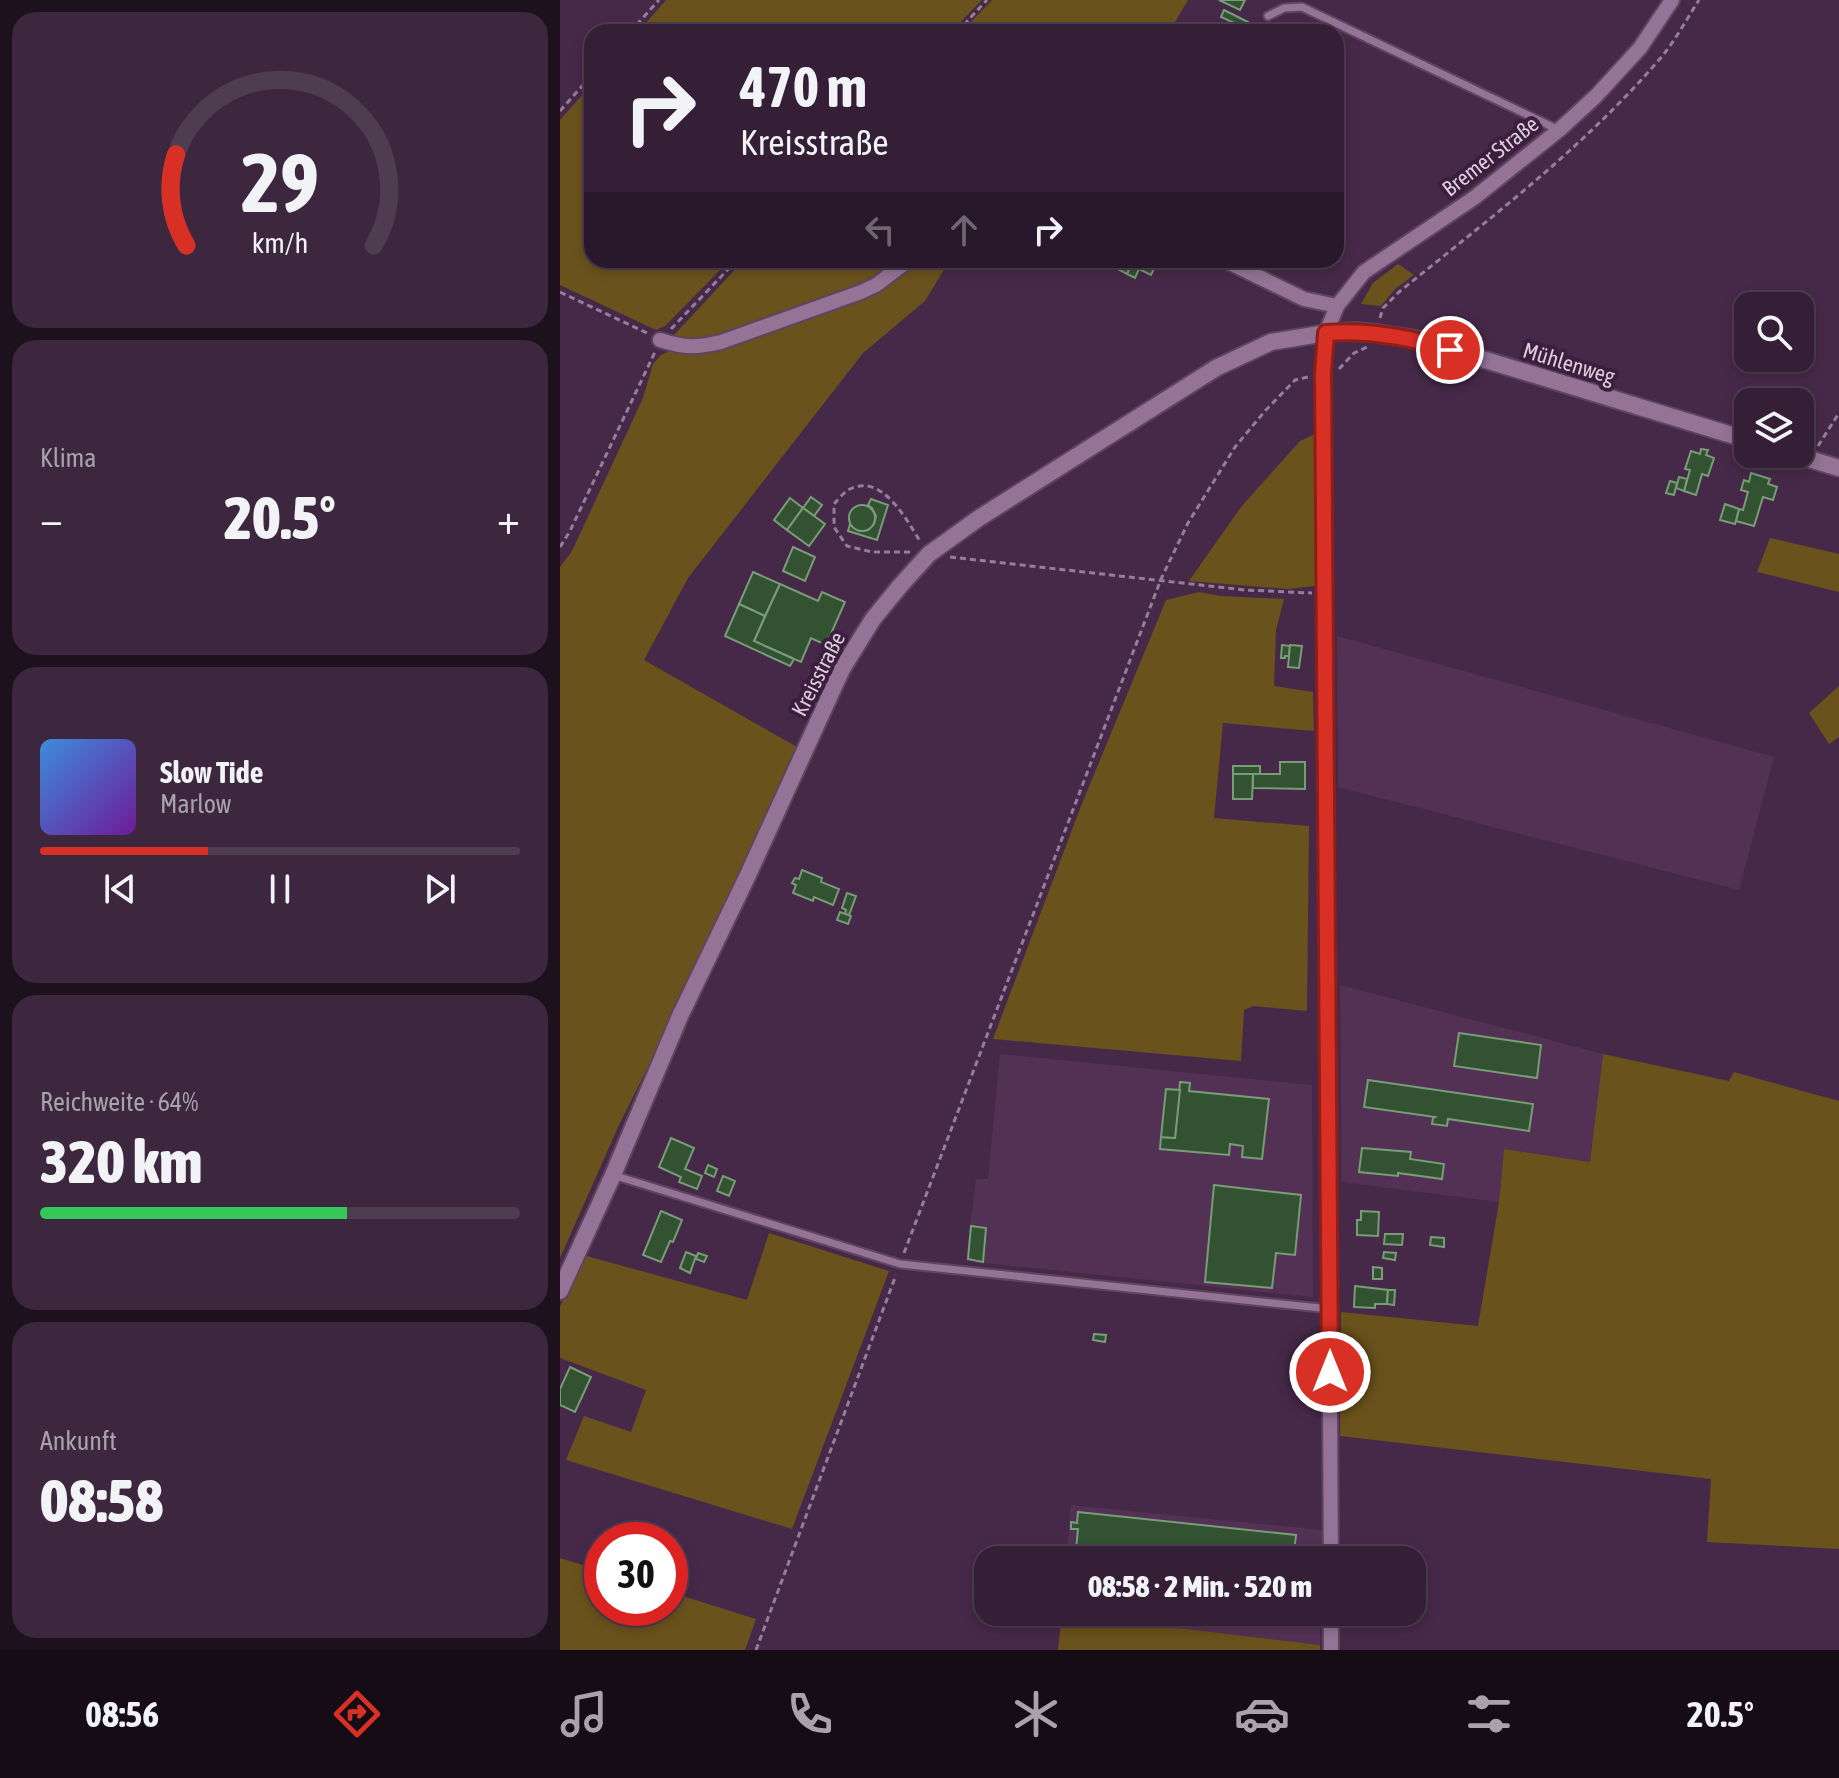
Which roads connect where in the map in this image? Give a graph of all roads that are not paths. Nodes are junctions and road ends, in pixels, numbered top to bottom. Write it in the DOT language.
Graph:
graph roads {
  1 [pos="1672,0"];
  2 [pos="1268,16"];
  3 [pos="1338,24"];
  4 [pos="1344,27"];
  5 [pos="1559,130"];
  6 [pos="898,268"];
  7 [pos="1240,268"];
  8 [pos="1337,306"];
  9 [pos="1326,333"];
  10 [pos="1376,333"];
  11 [pos="660,340"];
  12 [pos="1734,436"];
  13 [pos="1814,460"];
  14 [pos="1839,468"];
  15 [pos="613,1175"];
  16 [pos="560,1291"];
  17 [pos="1330,1309"];
  18 [pos="1331,1546"];
  19 [pos="1331,1626"];
  20 [pos="1331,1650"];
  1 -- 5 [label="street, Bremer Straße"];
  2 -- 3 [label="lane"];
  4 -- 5 [label="lane"];
  5 -- 8 [label="street, Bremer Straße"];
  6 -- 11 [label="street"];
  7 -- 8 [label="street"];
  8 -- 9 [label="street, Bremer Straße"];
  9 -- 10 [label="street, Kreisstraße"];
  9 -- 15 [label="street, Kreisstraße"];
  9 -- 17 [label="street, Bremer Straße"];
  10 -- 12 [label="street, Mühlenweg"];
  13 -- 14 [label="street"];
  15 -- 16 [label="street, Kreisstraße"];
  15 -- 17 [label="lane"];
  17 -- 18 [label="street, Bremer Straße"];
  19 -- 20 [label="street"];
}
